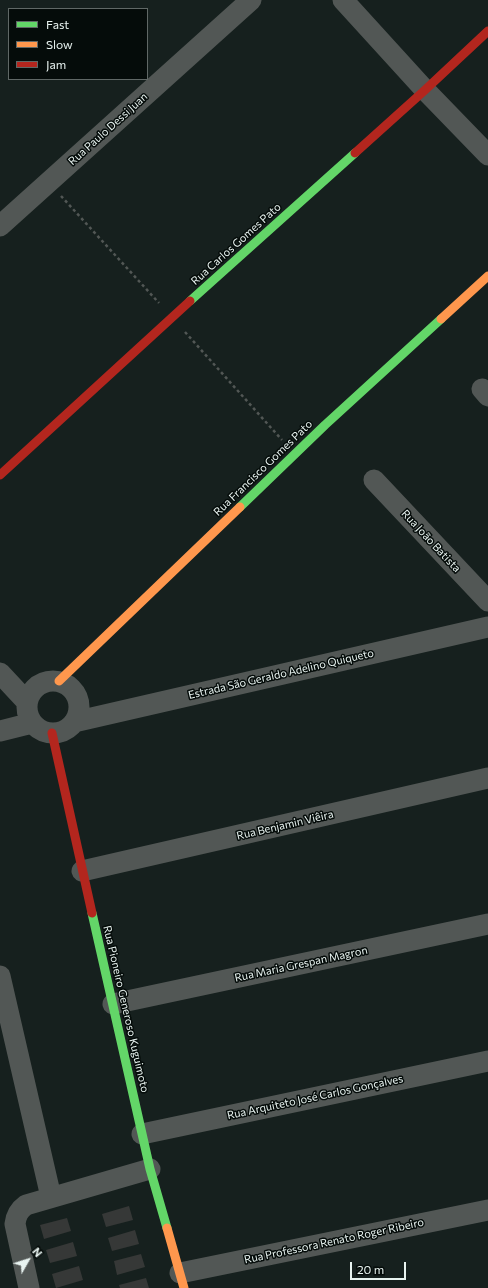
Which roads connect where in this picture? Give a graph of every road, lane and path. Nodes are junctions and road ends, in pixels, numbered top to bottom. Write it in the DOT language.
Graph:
graph roads {
  1 [pos="251,0"];
  2 [pos="343,0"];
  3 [pos="488,31"];
  4 [pos="425,90"];
  5 [pos="488,155"];
  6 [pos="0,226"];
  7 [pos="488,276"];
  8 [pos="0,475"];
  9 [pos="374,480"];
  10 [pos="488,601"];
  11 [pos="488,627"];
  12 [pos="0,673"];
  13 [pos="59,681"];
  14 [pos="26,702"];
  15 [pos="74,722"];
  16 [pos="32,723"];
  17 [pos="0,731"];
  18 [pos="52,733"];
  19 [pos="488,778"];
  20 [pos="82,871"];
  21 [pos="488,924"];
  22 [pos="0,976"];
  23 [pos="113,1004"];
  24 [pos="488,1060"];
  25 [pos="142,1134"];
  26 [pos="150,1170"];
  27 [pos="51,1197"];
  28 [pos="488,1210"];
  29 [pos="182,1280"];
  30 [pos="29,1288"];
  1 -- 6 [label="street, Rua Paulo Dessi Juan"];
  2 -- 4 [label="street"];
  3 -- 4 [label="street, Rua Carlos Gomes Pato"];
  4 -- 5 [label="street"];
  4 -- 8 [label="street, Rua Carlos Gomes Pato"];
  7 -- 13 [label="street, Rua Francisco Gomes Pato"];
  9 -- 10 [label="street, Rua João Batista"];
  11 -- 15 [label="street, Estrada São Geraldo Adelino Quiqueto"];
  12 -- 14 [label="street"];
  13 -- 14 [label="street"];
  13 -- 15 [label="street"];
  14 -- 16 [label="street"];
  15 -- 18 [label="street"];
  16 -- 17 [label="street"];
  16 -- 18 [label="street"];
  18 -- 20 [label="street, Rua Pioneiro Generoso Kuguimoto"];
  19 -- 20 [label="street, Rua Benjamin Viêira"];
  20 -- 23 [label="street, Rua Pioneiro Generoso Kuguimoto"];
  21 -- 23 [label="street, Rua Maria Grespan Magron"];
  22 -- 27 [label="street"];
  23 -- 25 [label="street, Rua Pioneiro Generoso Kuguimoto"];
  24 -- 25 [label="street, Rua Arquiteto José Carlos Gonçalves"];
  25 -- 26 [label="street, Rua Pioneiro Generoso Kuguimoto"];
  26 -- 27 [label="street"];
  26 -- 29 [label="street, Rua Pioneiro Generoso Kuguimoto"];
  27 -- 30 [label="street"];
  28 -- 29 [label="street, Rua Professora Renato Roger Ribeiro"];
}
